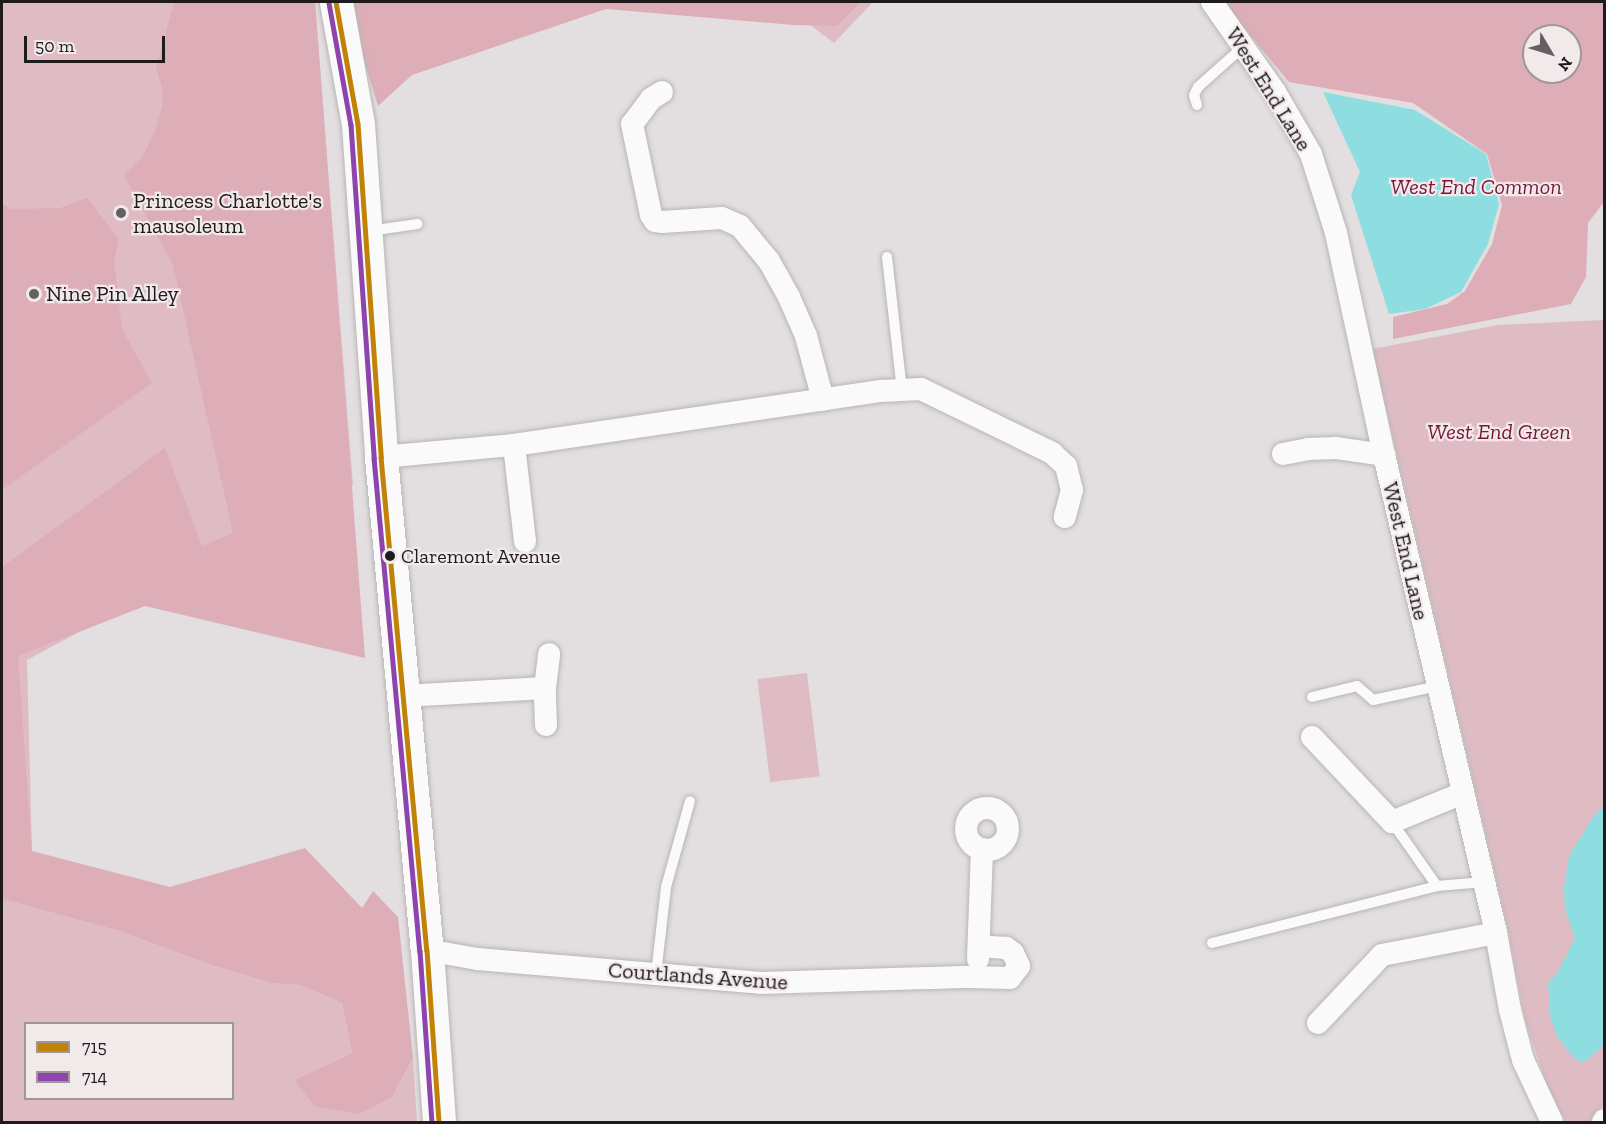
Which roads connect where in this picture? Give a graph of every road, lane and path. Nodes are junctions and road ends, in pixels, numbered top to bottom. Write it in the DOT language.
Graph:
graph roads {
  1 [pos="336,2"];
  2 [pos="1212,2"];
  3 [pos="1244,46"];
  4 [pos="662,92"];
  5 [pos="1197,105"];
  6 [pos="417,224"];
  7 [pos="368,231"];
  8 [pos="886,257"];
  9 [pos="902,390"];
  10 [pos="823,400"];
  11 [pos="514,445"];
  12 [pos="1283,454"];
  13 [pos="1384,455"];
  14 [pos="381,457"];
  15 [pos="1065,517"];
  16 [pos="525,541"];
  17 [pos="549,654"];
  18 [pos="1438,686"];
  19 [pos="545,688"];
  20 [pos="404,696"];
  21 [pos="1312,696"];
  22 [pos="546,725"];
  23 [pos="1312,737"];
  24 [pos="1464,793"];
  25 [pos="690,801"];
  26 [pos="1392,822"];
  27 [pos="982,849"];
  28 [pos="1484,882"];
  29 [pos="1437,886"];
  30 [pos="1496,933"];
  31 [pos="1212,943"];
  32 [pos="979,946"];
  33 [pos="427,950"];
  34 [pos="656,974"];
  35 [pos="969,976"];
  36 [pos="1318,1023"];
  37 [pos="438,1122"];
  38 [pos="1552,1122"];
  1 -- 7 [label="main road"];
  2 -- 3 [label="street, West End Lane"];
  3 -- 5 [label="lane"];
  3 -- 13 [label="street, West End Lane"];
  4 -- 10 [label="street"];
  6 -- 7 [label="lane"];
  7 -- 14 [label="main road"];
  8 -- 9 [label="lane"];
  9 -- 10 [label="street"];
  9 -- 15 [label="street"];
  10 -- 11 [label="street"];
  11 -- 14 [label="street"];
  11 -- 16 [label="street"];
  12 -- 13 [label="street"];
  13 -- 18 [label="street, West End Lane"];
  14 -- 20 [label="main road"];
  17 -- 19 [label="street"];
  18 -- 21 [label="lane"];
  18 -- 24 [label="street, West End Lane"];
  19 -- 20 [label="street"];
  19 -- 22 [label="street"];
  20 -- 33 [label="main road"];
  23 -- 26 [label="street"];
  24 -- 26 [label="street"];
  24 -- 28 [label="street, West End Lane"];
  25 -- 34 [label="lane"];
  26 -- 29 [label="lane"];
  27 -- 32 [label="street"];
  28 -- 29 [label="lane"];
  28 -- 30 [label="street, West End Lane"];
  29 -- 31 [label="lane"];
  30 -- 36 [label="street"];
  30 -- 38 [label="street, West End Lane"];
  32 -- 35 [label="street"];
  32 -- 35 [label="street, Courtlands Avenue"];
  33 -- 34 [label="street, Courtlands Avenue"];
  33 -- 37 [label="main road"];
  34 -- 35 [label="street, Courtlands Avenue"];
}
